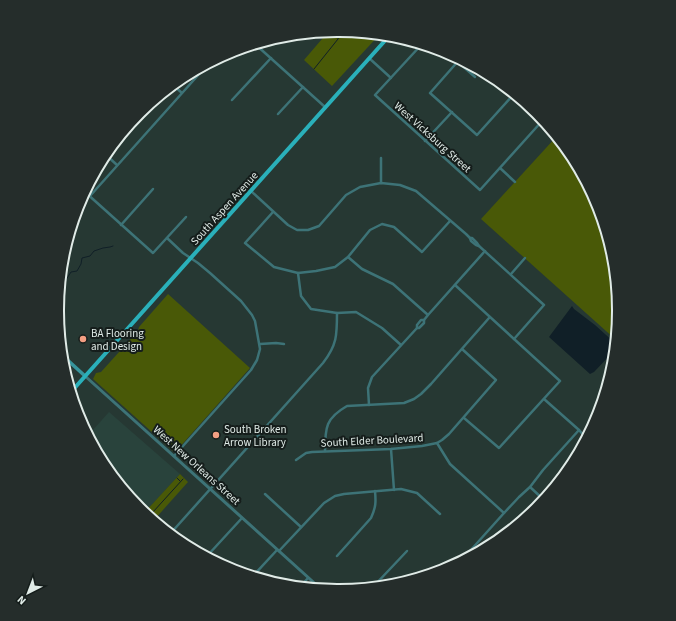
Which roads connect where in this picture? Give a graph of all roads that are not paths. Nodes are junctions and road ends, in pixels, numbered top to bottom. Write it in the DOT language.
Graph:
graph roads {
  1 [pos="385,41"];
  2 [pos="260,48"];
  3 [pos="417,49"];
  4 [pos="271,58"];
  5 [pos="369,58"];
  6 [pos="456,64"];
  7 [pos="468,70"];
  8 [pos="197,76"];
  9 [pos="475,77"];
  10 [pos="391,78"];
  11 [pos="303,87"];
  12 [pos="178,89"];
  13 [pos="182,93"];
  14 [pos="510,99"];
  15 [pos="232,100"];
  16 [pos="325,107"];
  17 [pos="452,112"];
  18 [pos="278,114"];
  19 [pos="539,125"];
  20 [pos="425,141"];
  21 [pos="380,158"];
  22 [pos="111,159"];
  23 [pos="118,165"];
  24 [pos="500,168"];
  25 [pos="515,182"];
  26 [pos="381,183"];
  27 [pos="153,189"];
  28 [pos="251,191"];
  29 [pos="90,196"];
  30 [pos="274,212"];
  31 [pos="186,217"];
  32 [pos="450,221"];
  33 [pos="121,224"];
  34 [pos="167,238"];
  35 [pos="485,251"];
  36 [pos="348,257"];
  37 [pos="191,258"];
  38 [pos="525,258"];
  39 [pos="298,273"];
  40 [pos="511,274"];
  41 [pos="455,285"];
  42 [pos="337,313"];
  43 [pos="428,314"];
  44 [pos="489,318"];
  45 [pos="514,339"];
  46 [pos="260,344"];
  47 [pos="284,344"];
  48 [pos="401,345"];
  49 [pos="462,349"];
  50 [pos="70,362"];
  51 [pos="85,376"];
  52 [pos="76,387"];
  53 [pos="544,399"];
  54 [pos="369,405"];
  55 [pos="464,418"];
  56 [pos="579,430"];
  57 [pos="582,433"];
  58 [pos="437,443"];
  59 [pos="391,448"];
  60 [pos="325,451"];
  61 [pos="174,456"];
  62 [pos="296,460"];
  63 [pos="530,487"];
  64 [pos="210,489"];
  65 [pos="394,490"];
  66 [pos="375,491"];
  67 [pos="265,494"];
  68 [pos="539,496"];
  69 [pos="504,513"];
  70 [pos="440,514"];
  71 [pos="242,518"];
  72 [pos="301,527"];
  73 [pos="174,529"];
  74 [pos="472,549"];
  75 [pos="278,551"];
  76 [pos="406,551"];
  77 [pos="210,552"];
  78 [pos="337,556"];
  79 [pos="257,572"];
  80 [pos="308,578"];
  81 [pos="378,581"];
  82 [pos="304,582"];
  83 [pos="313,583"];
  1 -- 5 [label="main road, South Aspen Avenue"];
  2 -- 4 [label="street"];
  3 -- 10 [label="street"];
  4 -- 11 [label="street"];
  4 -- 15 [label="street"];
  5 -- 10 [label="street"];
  5 -- 16 [label="main road, South Aspen Avenue"];
  6 -- 17 [label="street"];
  7 -- 9 [label="street"];
  8 -- 13 [label="street"];
  10 -- 20 [label="street, West Vicksburg Street"];
  11 -- 16 [label="street"];
  11 -- 18 [label="street"];
  12 -- 13 [label="street"];
  13 -- 23 [label="street"];
  14 -- 17 [label="street"];
  16 -- 28 [label="main road, South Aspen Avenue"];
  17 -- 20 [label="street"];
  19 -- 24 [label="street"];
  20 -- 24 [label="street, West Vicksburg Street"];
  21 -- 26 [label="street"];
  22 -- 23 [label="street"];
  23 -- 29 [label="street"];
  24 -- 25 [label="street"];
  26 -- 30 [label="street"];
  26 -- 32 [label="street"];
  27 -- 33 [label="street"];
  28 -- 30 [label="street"];
  28 -- 37 [label="main road, South Aspen Avenue"];
  29 -- 33 [label="street"];
  30 -- 39 [label="street"];
  31 -- 34 [label="street"];
  32 -- 35 [label="street"];
  32 -- 36 [label="street"];
  33 -- 34 [label="street"];
  34 -- 37 [label="street"];
  35 -- 40 [label="street"];
  35 -- 41 [label="street"];
  36 -- 39 [label="street"];
  36 -- 43 [label="street"];
  37 -- 46 [label="street"];
  37 -- 51 [label="main road, South Aspen Avenue"];
  38 -- 40 [label="street"];
  39 -- 42 [label="street"];
  40 -- 45 [label="street"];
  41 -- 43 [label="street"];
  41 -- 44 [label="street"];
  42 -- 48 [label="street"];
  42 -- 64 [label="street"];
  43 -- 48 [label="street"];
  44 -- 45 [label="street"];
  44 -- 49 [label="street"];
  45 -- 53 [label="street"];
  46 -- 47 [label="street"];
  46 -- 61 [label="street"];
  48 -- 54 [label="street"];
  49 -- 54 [label="street"];
  49 -- 55 [label="street, South Elder Boulevard"];
  50 -- 51 [label="main road, West New Orleans Street"];
  51 -- 52 [label="main road, South Aspen Avenue"];
  51 -- 61 [label="street, West New Orleans Street"];
  53 -- 55 [label="street"];
  53 -- 56 [label="street"];
  54 -- 60 [label="street"];
  55 -- 58 [label="street, South Elder Boulevard"];
  56 -- 57 [label="street"];
  56 -- 63 [label="street"];
  58 -- 59 [label="street, South Elder Boulevard"];
  58 -- 69 [label="street"];
  59 -- 60 [label="street, South Elder Boulevard"];
  59 -- 65 [label="street"];
  60 -- 62 [label="street, South Elder Boulevard"];
  61 -- 64 [label="street, West New Orleans Street"];
  63 -- 68 [label="street"];
  63 -- 69 [label="street"];
  64 -- 71 [label="street, West New Orleans Street"];
  64 -- 73 [label="street"];
  65 -- 66 [label="street"];
  65 -- 70 [label="street"];
  66 -- 72 [label="street"];
  66 -- 78 [label="street"];
  67 -- 72 [label="street"];
  69 -- 74 [label="street"];
  71 -- 75 [label="street, West New Orleans Street"];
  71 -- 77 [label="street"];
  72 -- 75 [label="street"];
  75 -- 79 [label="street"];
  75 -- 80 [label="street, West New Orleans Street"];
  76 -- 81 [label="street"];
  80 -- 82 [label="street"];
  80 -- 83 [label="street, West New Orleans Street"];
}
